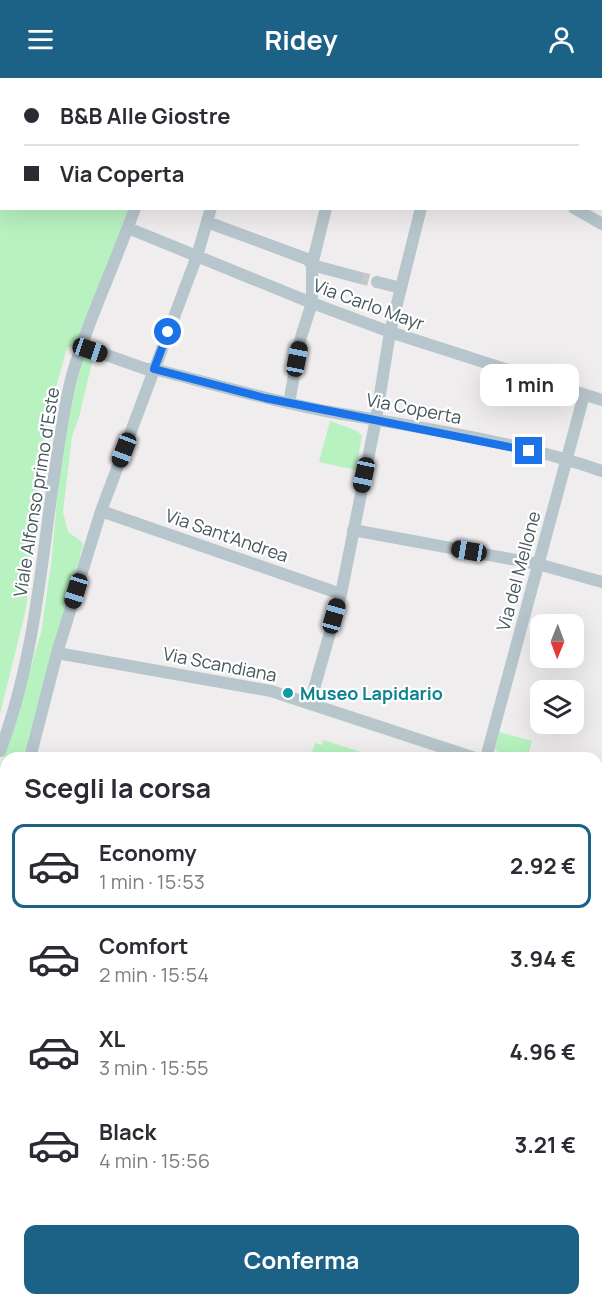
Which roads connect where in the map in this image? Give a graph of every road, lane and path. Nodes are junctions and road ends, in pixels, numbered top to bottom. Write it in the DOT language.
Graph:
graph roads {
  1 [pos="134,210"];
  2 [pos="210,210"];
  3 [pos="326,210"];
  4 [pos="420,210"];
  5 [pos="578,210"];
  6 [pos="207,222"];
  7 [pos="602,224"];
  8 [pos="128,228"];
  9 [pos="196,256"];
  10 [pos="312,265"];
  11 [pos="357,278"];
  12 [pos="377,282"];
  13 [pos="401,288"];
  14 [pos="312,303"];
  15 [pos="390,332"];
  16 [pos="81,346"];
  17 [pos="154,369"];
  18 [pos="584,395"];
  19 [pos="602,400"];
  20 [pos="289,403"];
  21 [pos="376,419"];
  22 [pos="567,459"];
  23 [pos="602,471"];
  24 [pos="101,511"];
  25 [pos="353,530"];
  26 [pos="538,564"];
  27 [pos="602,582"];
  28 [pos="341,594"];
  29 [pos="57,653"];
  30 [pos="310,703"];
  31 [pos="0,751"];
  32 [pos="32,752"];
  33 [pos="457,752"];
  34 [pos="488,752"];
  1 -- 8 [label="street, Viale Alfonso primo d'Este"];
  2 -- 6 [label="street"];
  3 -- 10 [label="street"];
  4 -- 13 [label="street"];
  5 -- 7 [label="street"];
  6 -- 9 [label="street"];
  6 -- 10 [label="street"];
  8 -- 9 [label="street, Via Carlo Mayr"];
  8 -- 16 [label="street, Viale Alfonso primo d'Este"];
  9 -- 14 [label="street, Via Carlo Mayr"];
  9 -- 17 [label="street"];
  10 -- 11 [label="street"];
  10 -- 14 [label="street"];
  12 -- 13 [label="street"];
  13 -- 15 [label="street"];
  14 -- 15 [label="street, Via Carlo Mayr"];
  14 -- 20 [label="street"];
  15 -- 18 [label="street, Via Carlo Mayr"];
  15 -- 21 [label="street"];
  16 -- 17 [label="street, Via Coperta"];
  16 -- 31 [label="street, Viale Alfonso primo d'Este"];
  17 -- 20 [label="street, Via Coperta"];
  17 -- 24 [label="street"];
  18 -- 19 [label="street, Via Carlo Mayr"];
  18 -- 22 [label="street, Via del Mellone"];
  20 -- 21 [label="street, Via Coperta"];
  21 -- 22 [label="street, Via Coperta"];
  21 -- 25 [label="street"];
  22 -- 23 [label="street, Via Coperta"];
  22 -- 26 [label="street, Via del Mellone"];
  24 -- 28 [label="street, Via Sant'Andrea"];
  24 -- 29 [label="street"];
  25 -- 26 [label="street"];
  25 -- 28 [label="street"];
  26 -- 27 [label="street"];
  26 -- 34 [label="street, Via del Mellone"];
  28 -- 30 [label="street"];
  29 -- 30 [label="street, Via Scandiana"];
  29 -- 32 [label="street"];
  30 -- 33 [label="street, Via Scandiana"];
}
